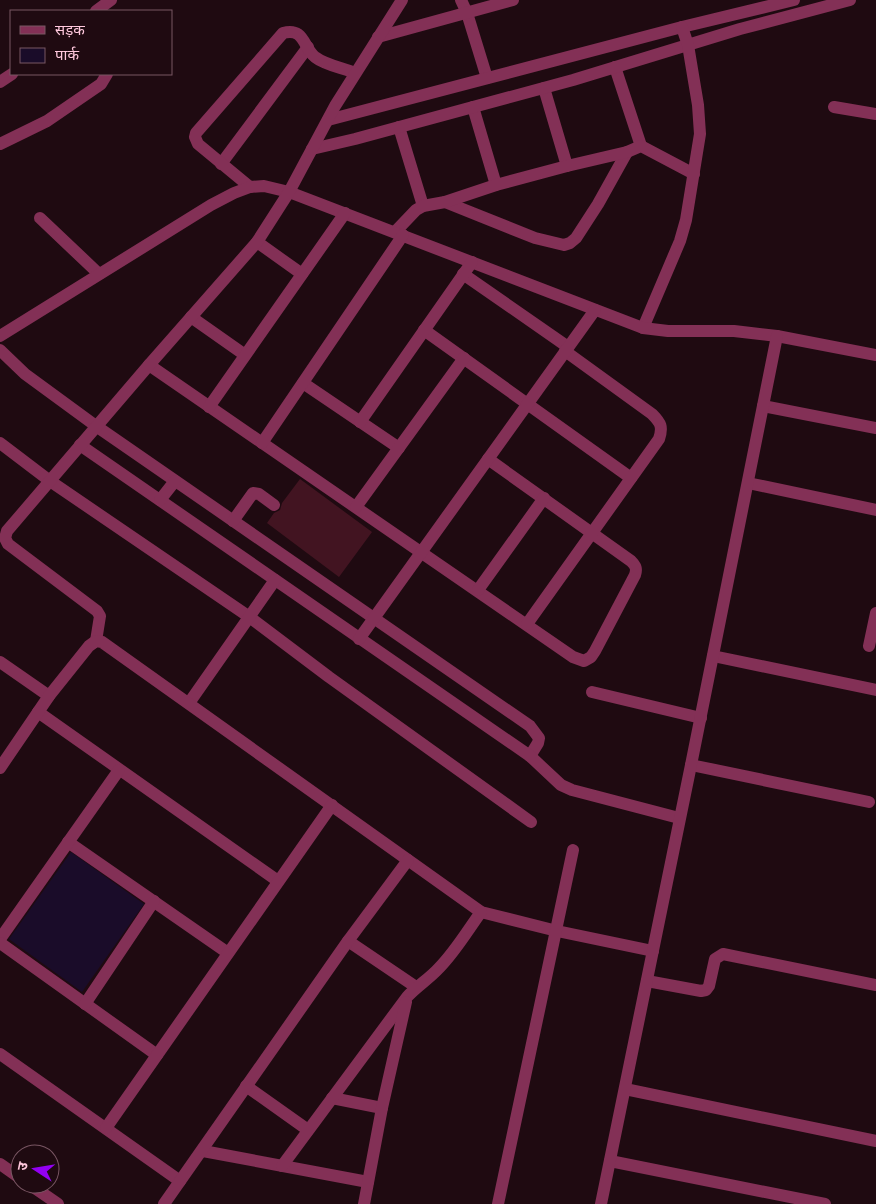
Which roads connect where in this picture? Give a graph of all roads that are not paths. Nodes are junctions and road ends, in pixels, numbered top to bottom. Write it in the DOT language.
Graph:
graph roads {
  1 [pos="111,0"];
  2 [pos="402,0"];
  3 [pos="461,0"];
  4 [pos="794,0"];
  5 [pos="850,0"];
  6 [pos="507,1"];
  7 [pos="97,10"];
  8 [pos="467,13"];
  9 [pos="682,27"];
  10 [pos="378,37"];
  11 [pos="688,45"];
  12 [pos="308,46"];
  13 [pos="615,67"];
  14 [pos="355,73"];
  15 [pos="10,75"];
  16 [pos="106,75"];
  17 [pos="487,78"];
  18 [pos="0,82"];
  19 [pos="544,88"];
  20 [pos="473,107"];
  21 [pos="834,107"];
  22 [pos="876,114"];
  23 [pos="328,120"];
  24 [pos="399,127"];
  25 [pos="0,144"];
  26 [pos="641,146"];
  27 [pos="312,149"];
  28 [pos="627,152"];
  29 [pos="221,164"];
  30 [pos="567,166"];
  31 [pos="694,174"];
  32 [pos="496,185"];
  33 [pos="250,187"];
  34 [pos="289,192"];
  35 [pos="445,202"];
  36 [pos="423,206"];
  37 [pos="345,213"];
  38 [pos="40,218"];
  39 [pos="399,234"];
  40 [pos="257,242"];
  41 [pos="472,262"];
  42 [pos="99,274"];
  43 [pos="302,274"];
  44 [pos="463,274"];
  45 [pos="595,310"];
  46 [pos="191,317"];
  47 [pos="643,328"];
  48 [pos="424,330"];
  49 [pos="0,336"];
  50 [pos="777,336"];
  51 [pos="566,349"];
  52 [pos="0,350"];
  53 [pos="876,355"];
  54 [pos="245,356"];
  55 [pos="464,358"];
  56 [pos="149,365"];
  57 [pos="303,383"];
  58 [pos="528,403"];
  59 [pos="763,406"];
  60 [pos="210,407"];
  61 [pos="360,422"];
  62 [pos="96,426"];
  63 [pos="876,428"];
  64 [pos="262,442"];
  65 [pos="0,444"];
  66 [pos="80,445"];
  67 [pos="399,448"];
  68 [pos="488,458"];
  69 [pos="632,478"];
  70 [pos="50,481"];
  71 [pos="175,481"];
  72 [pos="748,483"];
  73 [pos="544,498"];
  74 [pos="160,500"];
  75 [pos="274,505"];
  76 [pos="356,507"];
  77 [pos="876,510"];
  78 [pos="233,521"];
  79 [pos="592,532"];
  80 [pos="421,552"];
  81 [pos="274,580"];
  82 [pos="478,590"];
  83 [pos="876,613"];
  84 [pos="248,616"];
  85 [pos="374,618"];
  86 [pos="527,624"];
  87 [pos="359,638"];
  88 [pos="96,641"];
  89 [pos="869,646"];
  90 [pos="713,656"];
  91 [pos="0,662"];
  92 [pos="876,690"];
  93 [pos="592,692"];
  94 [pos="49,696"];
  95 [pos="189,703"];
  96 [pos="38,712"];
  97 [pos="701,718"];
  98 [pos="530,756"];
  99 [pos="691,765"];
  100 [pos="0,768"];
  101 [pos="119,770"];
  102 [pos="869,802"];
  103 [pos="332,805"];
  104 [pos="679,818"];
  105 [pos="531,822"];
  106 [pos="68,842"];
  107 [pos="573,850"];
  108 [pos="408,860"];
  109 [pos="278,881"];
  110 [pos="154,901"];
  111 [pos="481,912"];
  112 [pos="557,932"];
  113 [pos="0,939"];
  114 [pos="348,941"];
  115 [pos="0,943"];
  116 [pos="653,951"];
  117 [pos="228,953"];
  118 [pos="647,981"];
  119 [pos="876,985"];
  120 [pos="416,987"];
  121 [pos="407,997"];
  122 [pos="85,1004"];
  123 [pos="0,1054"];
  124 [pos="156,1055"];
  125 [pos="246,1086"];
  126 [pos="625,1089"];
  127 [pos="332,1098"];
  128 [pos="382,1108"];
  129 [pos="106,1128"];
  130 [pos="308,1130"];
  131 [pos="876,1141"];
  132 [pos="203,1151"];
  133 [pos="610,1161"];
  134 [pos="282,1166"];
  135 [pos="180,1181"];
  136 [pos="368,1182"];
  137 [pos="42,1194"];
  138 [pos="788,1200"];
  139 [pos="52,1202"];
  140 [pos="164,1204"];
  141 [pos="364,1204"];
  142 [pos="498,1204"];
  143 [pos="601,1204"];
  144 [pos="825,1204"];
  1 -- 7 [label="street"];
  2 -- 10 [label="street"];
  3 -- 8 [label="street"];
  4 -- 9 [label="street"];
  5 -- 11 [label="street"];
  6 -- 8 [label="street"];
  8 -- 10 [label="street"];
  8 -- 17 [label="street"];
  9 -- 11 [label="street"];
  9 -- 17 [label="street"];
  10 -- 14 [label="street"];
  11 -- 13 [label="street"];
  11 -- 31 [label="street"];
  12 -- 14 [label="street"];
  12 -- 29 [label="street"];
  12 -- 29 [label="street"];
  13 -- 19 [label="street"];
  13 -- 26 [label="street"];
  14 -- 23 [label="street"];
  15 -- 18 [label="street"];
  16 -- 25 [label="street"];
  17 -- 23 [label="street"];
  19 -- 20 [label="street"];
  19 -- 30 [label="street"];
  20 -- 24 [label="street"];
  20 -- 32 [label="street"];
  21 -- 22 [label="street"];
  23 -- 27 [label="street"];
  24 -- 27 [label="street"];
  24 -- 36 [label="street"];
  26 -- 28 [label="street"];
  26 -- 31 [label="street"];
  27 -- 34 [label="street"];
  28 -- 30 [label="street"];
  28 -- 35 [label="street"];
  29 -- 33 [label="street"];
  30 -- 32 [label="street"];
  31 -- 47 [label="street"];
  32 -- 35 [label="street"];
  33 -- 34 [label="street"];
  33 -- 42 [label="street"];
  34 -- 37 [label="street"];
  34 -- 40 [label="street"];
  35 -- 36 [label="street"];
  36 -- 39 [label="street"];
  37 -- 39 [label="street"];
  37 -- 43 [label="street"];
  38 -- 42 [label="street"];
  39 -- 41 [label="street"];
  39 -- 57 [label="street"];
  40 -- 43 [label="street"];
  40 -- 46 [label="street"];
  41 -- 44 [label="street"];
  41 -- 45 [label="street"];
  42 -- 49 [label="street"];
  43 -- 54 [label="street"];
  44 -- 48 [label="street"];
  44 -- 51 [label="street"];
  45 -- 47 [label="street"];
  45 -- 51 [label="street"];
  46 -- 54 [label="street"];
  46 -- 56 [label="street"];
  47 -- 50 [label="street"];
  48 -- 55 [label="street"];
  48 -- 61 [label="street"];
  50 -- 53 [label="street"];
  50 -- 59 [label="street"];
  51 -- 58 [label="street"];
  51 -- 69 [label="street"];
  52 -- 62 [label="street"];
  54 -- 60 [label="street"];
  55 -- 58 [label="street"];
  55 -- 67 [label="street"];
  56 -- 60 [label="street"];
  56 -- 62 [label="street"];
  57 -- 61 [label="street"];
  57 -- 64 [label="street"];
  58 -- 68 [label="street"];
  58 -- 69 [label="street"];
  59 -- 63 [label="street"];
  59 -- 72 [label="street"];
  60 -- 64 [label="street"];
  61 -- 67 [label="street"];
  62 -- 66 [label="street"];
  62 -- 71 [label="street"];
  64 -- 76 [label="street"];
  65 -- 70 [label="street"];
  66 -- 70 [label="street"];
  66 -- 74 [label="street"];
  67 -- 76 [label="street"];
  68 -- 73 [label="street"];
  68 -- 80 [label="street"];
  69 -- 79 [label="street"];
  70 -- 84 [label="street"];
  70 -- 88 [label="street"];
  71 -- 74 [label="street"];
  71 -- 78 [label="street"];
  72 -- 77 [label="street"];
  72 -- 90 [label="street"];
  73 -- 79 [label="street"];
  73 -- 82 [label="street"];
  74 -- 81 [label="street"];
  75 -- 78 [label="street"];
  76 -- 80 [label="street"];
  78 -- 85 [label="street"];
  79 -- 86 [label="street"];
  79 -- 86 [label="street"];
  80 -- 82 [label="street"];
  80 -- 85 [label="street"];
  81 -- 84 [label="street"];
  81 -- 87 [label="street"];
  82 -- 86 [label="street"];
  83 -- 89 [label="street"];
  84 -- 95 [label="street"];
  84 -- 105 [label="street"];
  85 -- 87 [label="street"];
  85 -- 98 [label="street"];
  87 -- 98 [label="street"];
  88 -- 94 [label="street"];
  88 -- 95 [label="street"];
  90 -- 92 [label="street"];
  90 -- 97 [label="street"];
  91 -- 94 [label="street"];
  93 -- 97 [label="street"];
  94 -- 96 [label="street"];
  95 -- 103 [label="street"];
  96 -- 100 [label="street"];
  96 -- 101 [label="street"];
  97 -- 99 [label="street"];
  98 -- 104 [label="street"];
  99 -- 102 [label="street"];
  99 -- 104 [label="street"];
  101 -- 106 [label="street"];
  101 -- 109 [label="street"];
  103 -- 108 [label="street"];
  103 -- 109 [label="street"];
  104 -- 116 [label="street"];
  106 -- 110 [label="street"];
  106 -- 113 [label="street"];
  107 -- 112 [label="street"];
  108 -- 111 [label="street"];
  108 -- 114 [label="street"];
  109 -- 117 [label="street"];
  110 -- 117 [label="street"];
  110 -- 122 [label="street"];
  111 -- 112 [label="street"];
  111 -- 120 [label="street"];
  112 -- 116 [label="street"];
  112 -- 142 [label="street"];
  114 -- 120 [label="street"];
  114 -- 125 [label="street"];
  115 -- 122 [label="street"];
  116 -- 118 [label="street"];
  117 -- 124 [label="street"];
  118 -- 119 [label="street"];
  118 -- 126 [label="street"];
  120 -- 121 [label="street"];
  121 -- 127 [label="street"];
  121 -- 128 [label="street"];
  122 -- 124 [label="street"];
  123 -- 129 [label="street"];
  124 -- 129 [label="street"];
  125 -- 130 [label="street"];
  125 -- 132 [label="street"];
  126 -- 131 [label="street"];
  126 -- 133 [label="street"];
  127 -- 128 [label="street"];
  127 -- 130 [label="street"];
  128 -- 136 [label="street"];
  129 -- 135 [label="street"];
  130 -- 134 [label="street"];
  132 -- 134 [label="street"];
  132 -- 135 [label="street"];
  133 -- 138 [label="street"];
  133 -- 143 [label="street"];
  134 -- 136 [label="street"];
  135 -- 140 [label="street"];
  136 -- 141 [label="street"];
  137 -- 139 [label="street"];
  138 -- 144 [label="street"];
}
